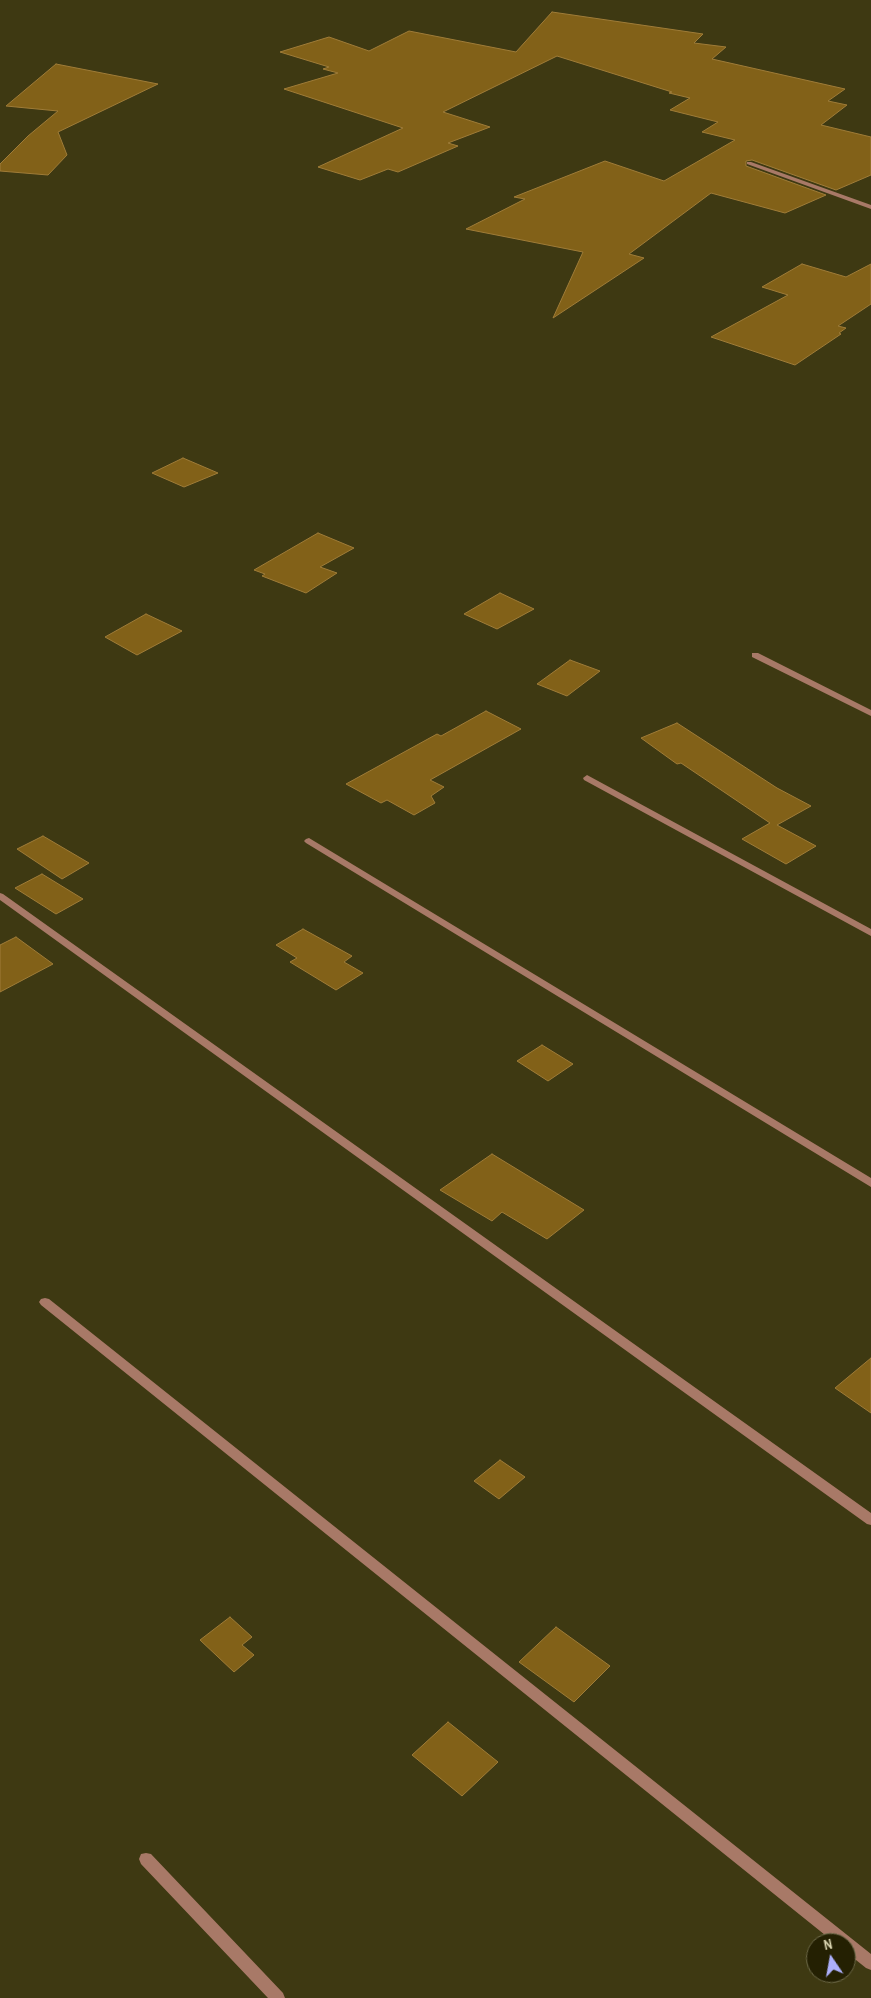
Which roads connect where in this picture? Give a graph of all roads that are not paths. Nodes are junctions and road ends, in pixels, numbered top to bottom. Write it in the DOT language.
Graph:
graph roads {
  1 [pos="749,163"];
  2 [pos="871,207"];
  3 [pos="754,655"];
  4 [pos="871,713"];
  5 [pos="587,778"];
  6 [pos="309,841"];
  7 [pos="0,896"];
  8 [pos="871,933"];
  9 [pos="871,1183"];
  10 [pos="45,1302"];
  11 [pos="871,1520"];
  12 [pos="146,1859"];
  13 [pos="871,1963"];
  14 [pos="278,1998"];
  1 -- 2 [label="street"];
  3 -- 4 [label="street"];
  5 -- 8 [label="street"];
  6 -- 9 [label="street"];
  7 -- 11 [label="street"];
  10 -- 13 [label="street"];
  12 -- 14 [label="street"];
}
